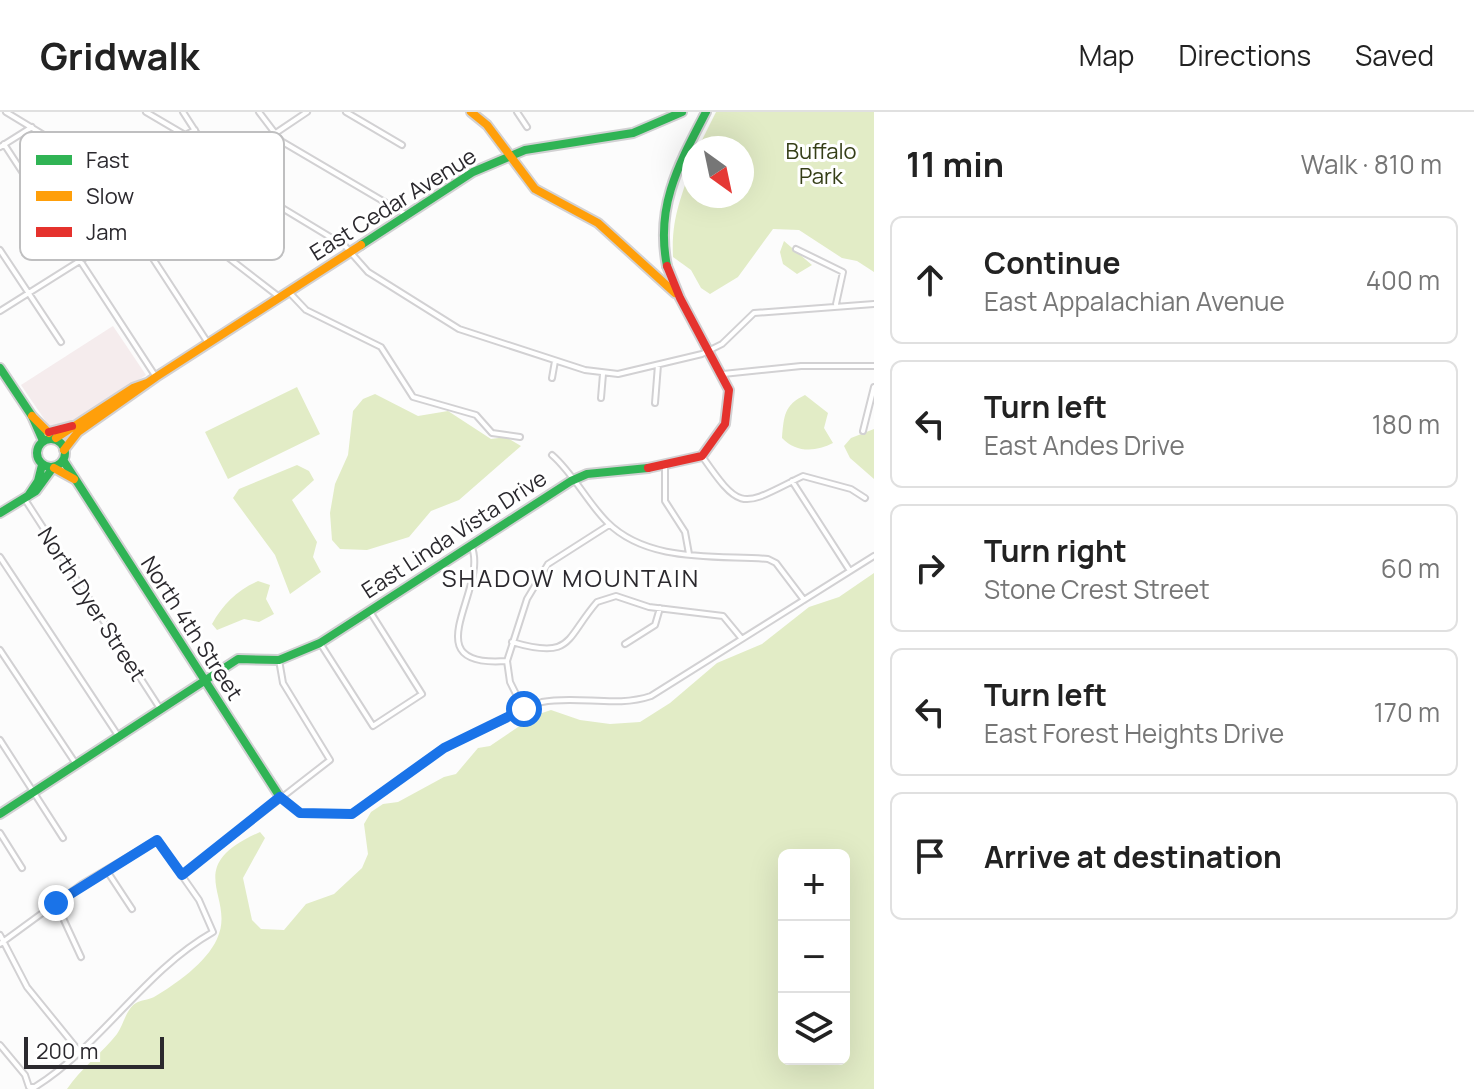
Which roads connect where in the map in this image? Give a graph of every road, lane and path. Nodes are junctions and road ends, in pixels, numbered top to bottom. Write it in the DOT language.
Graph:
graph roads {
  1 [pos="6,112"];
  2 [pos="146,112"];
  3 [pos="183,112"];
  4 [pos="259,112"];
  5 [pos="307,112"];
  6 [pos="346,112"];
  7 [pos="471,112"];
  8 [pos="517,112"];
  9 [pos="682,112"];
  10 [pos="706,112"];
  11 [pos="32,127"];
  12 [pos="527,127"];
  13 [pos="195,130"];
  14 [pos="24,132"];
  15 [pos="40,132"];
  16 [pos="180,132"];
  17 [pos="191,132"];
  18 [pos="272,132"];
  19 [pos="276,132"];
  20 [pos="20,135"];
  21 [pos="284,141"];
  22 [pos="402,145"];
  23 [pos="2,146"];
  24 [pos="508,156"];
  25 [pos="20,173"];
  26 [pos="284,211"];
  27 [pos="405,214"];
  28 [pos="796,249"];
  29 [pos="0,250"];
  30 [pos="349,252"];
  31 [pos="154,260"];
  32 [pos="231,260"];
  33 [pos="78,261"];
  34 [pos="288,291"];
  35 [pos="29,292"];
  36 [pos="279,297"];
  37 [pos="680,298"];
  38 [pos="836,304"];
  39 [pos="874,304"];
  40 [pos="0,311"];
  41 [pos="61,342"];
  42 [pos="208,344"];
  43 [pos="710,351"];
  44 [pos="555,361"];
  45 [pos="658,365"];
  46 [pos="874,366"];
  47 [pos="0,368"];
  48 [pos="603,374"];
  49 [pos="723,374"];
  50 [pos="156,377"];
  51 [pos="552,378"];
  52 [pos="147,383"];
  53 [pos="874,387"];
  54 [pos="601,398"];
  55 [pos="655,403"];
  56 [pos="32,416"];
  57 [pos="863,431"];
  58 [pos="52,436"];
  59 [pos="520,437"];
  60 [pos="43,441"];
  61 [pos="63,455"];
  62 [pos="552,455"];
  63 [pos="702,456"];
  64 [pos="42,465"];
  65 [pos="665,466"];
  66 [pos="53,469"];
  67 [pos="74,479"];
  68 [pos="571,481"];
  69 [pos="792,481"];
  70 [pos="26,497"];
  71 [pos="865,498"];
  72 [pos="0,513"];
  73 [pos="609,525"];
  74 [pos="471,545"];
  75 [pos="689,554"];
  76 [pos="874,556"];
  77 [pos="0,557"];
  78 [pos="850,571"];
  79 [pos="804,600"];
  80 [pos="660,608"];
  81 [pos="369,610"];
  82 [pos="742,639"];
  83 [pos="512,642"];
  84 [pos="320,643"];
  85 [pos="625,644"];
  86 [pos="0,650"];
  87 [pos="279,660"];
  88 [pos="507,661"];
  89 [pos="205,681"];
  90 [pos="524,709"];
  91 [pos="161,710"];
  92 [pos="119,737"];
  93 [pos="0,740"];
  94 [pos="76,764"];
  95 [pos="34,792"];
  96 [pos="280,797"];
  97 [pos="0,814"];
  98 [pos="0,833"];
  99 [pos="63,838"];
  100 [pos="22,868"];
  101 [pos="107,871"];
  102 [pos="182,875"];
  103 [pos="56,903"];
  104 [pos="132,909"];
  105 [pos="0,935"];
  106 [pos="2,943"];
  107 [pos="81,957"];
  108 [pos="0,1045"];
  109 [pos="79,1051"];
  110 [pos="29,1087"];
  1 -- 11 [label="street"];
  2 -- 16 [label="street"];
  3 -- 13 [label="street"];
  4 -- 18 [label="street"];
  5 -- 19 [label="street"];
  6 -- 22 [label="street"];
  7 -- 24 [label="street"];
  8 -- 12 [label="street"];
  9 -- 24 [label="street, East Cedar Avenue"];
  10 -- 37 [label="street"];
  11 -- 14 [label="street"];
  11 -- 15 [label="street"];
  13 -- 17 [label="street"];
  20 -- 23 [label="street"];
  21 -- 27 [label="street"];
  23 -- 25 [label="street"];
  24 -- 27 [label="street, East Cedar Avenue"];
  24 -- 37 [label="street"];
  26 -- 30 [label="street"];
  27 -- 30 [label="street, East Cedar Avenue"];
  28 -- 38 [label="street"];
  29 -- 35 [label="street"];
  30 -- 34 [label="street, East Cedar Avenue"];
  30 -- 44 [label="street"];
  31 -- 42 [label="street"];
  32 -- 36 [label="street"];
  33 -- 35 [label="street"];
  33 -- 50 [label="street"];
  34 -- 36 [label="street, East Cedar Avenue"];
  34 -- 59 [label="street"];
  35 -- 40 [label="street"];
  35 -- 41 [label="street"];
  36 -- 42 [label="street, East Cedar Avenue"];
  37 -- 43 [label="street"];
  38 -- 39 [label="street"];
  38 -- 43 [label="street"];
  42 -- 50 [label="street, East Cedar Avenue"];
  43 -- 45 [label="street"];
  43 -- 49 [label="street"];
  44 -- 48 [label="street"];
  44 -- 51 [label="street"];
  45 -- 48 [label="street"];
  45 -- 55 [label="street"];
  46 -- 49 [label="street"];
  47 -- 56 [label="street"];
  48 -- 54 [label="street"];
  49 -- 63 [label="street"];
  50 -- 52 [label="street, East Cedar Avenue"];
  52 -- 58 [label="street, East Cedar Avenue"];
  52 -- 61 [label="street, East Cedar Avenue"];
  53 -- 57 [label="street"];
  56 -- 58 [label="street, North 4th Street"];
  56 -- 60 [label="street"];
  58 -- 60 [label="street, East Cedar Avenue"];
  58 -- 61 [label="street, North 4th Street"];
  60 -- 64 [label="street"];
  61 -- 66 [label="street, East Cedar Avenue"];
  61 -- 67 [label="street, North 4th Street"];
  62 -- 68 [label="street"];
  63 -- 65 [label="street, East Linda Vista Drive"];
  63 -- 69 [label="street"];
  64 -- 66 [label="street, North 4th Street"];
  64 -- 70 [label="street"];
  65 -- 68 [label="street, East Linda Vista Drive"];
  65 -- 75 [label="street"];
  66 -- 67 [label="street, North 4th Street"];
  66 -- 70 [label="street, East Cedar Avenue"];
  67 -- 89 [label="street, North 4th Street"];
  68 -- 73 [label="street"];
  68 -- 74 [label="street, East Linda Vista Drive"];
  69 -- 71 [label="street"];
  69 -- 78 [label="street"];
  70 -- 72 [label="street, East Cedar Avenue"];
  70 -- 91 [label="street, North Dyer Street"];
  73 -- 75 [label="street"];
  73 -- 83 [label="street"];
  74 -- 81 [label="street, East Linda Vista Drive"];
  74 -- 88 [label="street"];
  75 -- 79 [label="street"];
  76 -- 78 [label="street"];
  77 -- 92 [label="street"];
  78 -- 79 [label="street"];
  79 -- 82 [label="street"];
  80 -- 82 [label="street"];
  80 -- 83 [label="street"];
  80 -- 85 [label="street"];
  81 -- 84 [label="street, East Linda Vista Drive"];
  81 -- 84 [label="street"];
  82 -- 90 [label="street"];
  83 -- 88 [label="street"];
  84 -- 87 [label="street, East Linda Vista Drive"];
  86 -- 94 [label="street"];
  87 -- 89 [label="street, East Linda Vista Drive"];
  87 -- 96 [label="street"];
  88 -- 90 [label="street"];
  89 -- 91 [label="street, East Linda Vista Drive"];
  89 -- 96 [label="street, North 4th Street"];
  90 -- 96 [label="street"];
  91 -- 92 [label="street, East Linda Vista Drive"];
  92 -- 94 [label="street, East Linda Vista Drive"];
  93 -- 95 [label="street"];
  94 -- 95 [label="street, East Linda Vista Drive"];
  95 -- 97 [label="street, East Linda Vista Drive"];
  95 -- 99 [label="street"];
  96 -- 102 [label="street"];
  98 -- 100 [label="street"];
  101 -- 102 [label="street"];
  101 -- 103 [label="street"];
  101 -- 104 [label="street"];
  102 -- 109 [label="street"];
  103 -- 106 [label="street"];
  103 -- 107 [label="street"];
  105 -- 106 [label="street"];
  106 -- 109 [label="street"];
  108 -- 110 [label="street"];
  109 -- 110 [label="street"];
}
